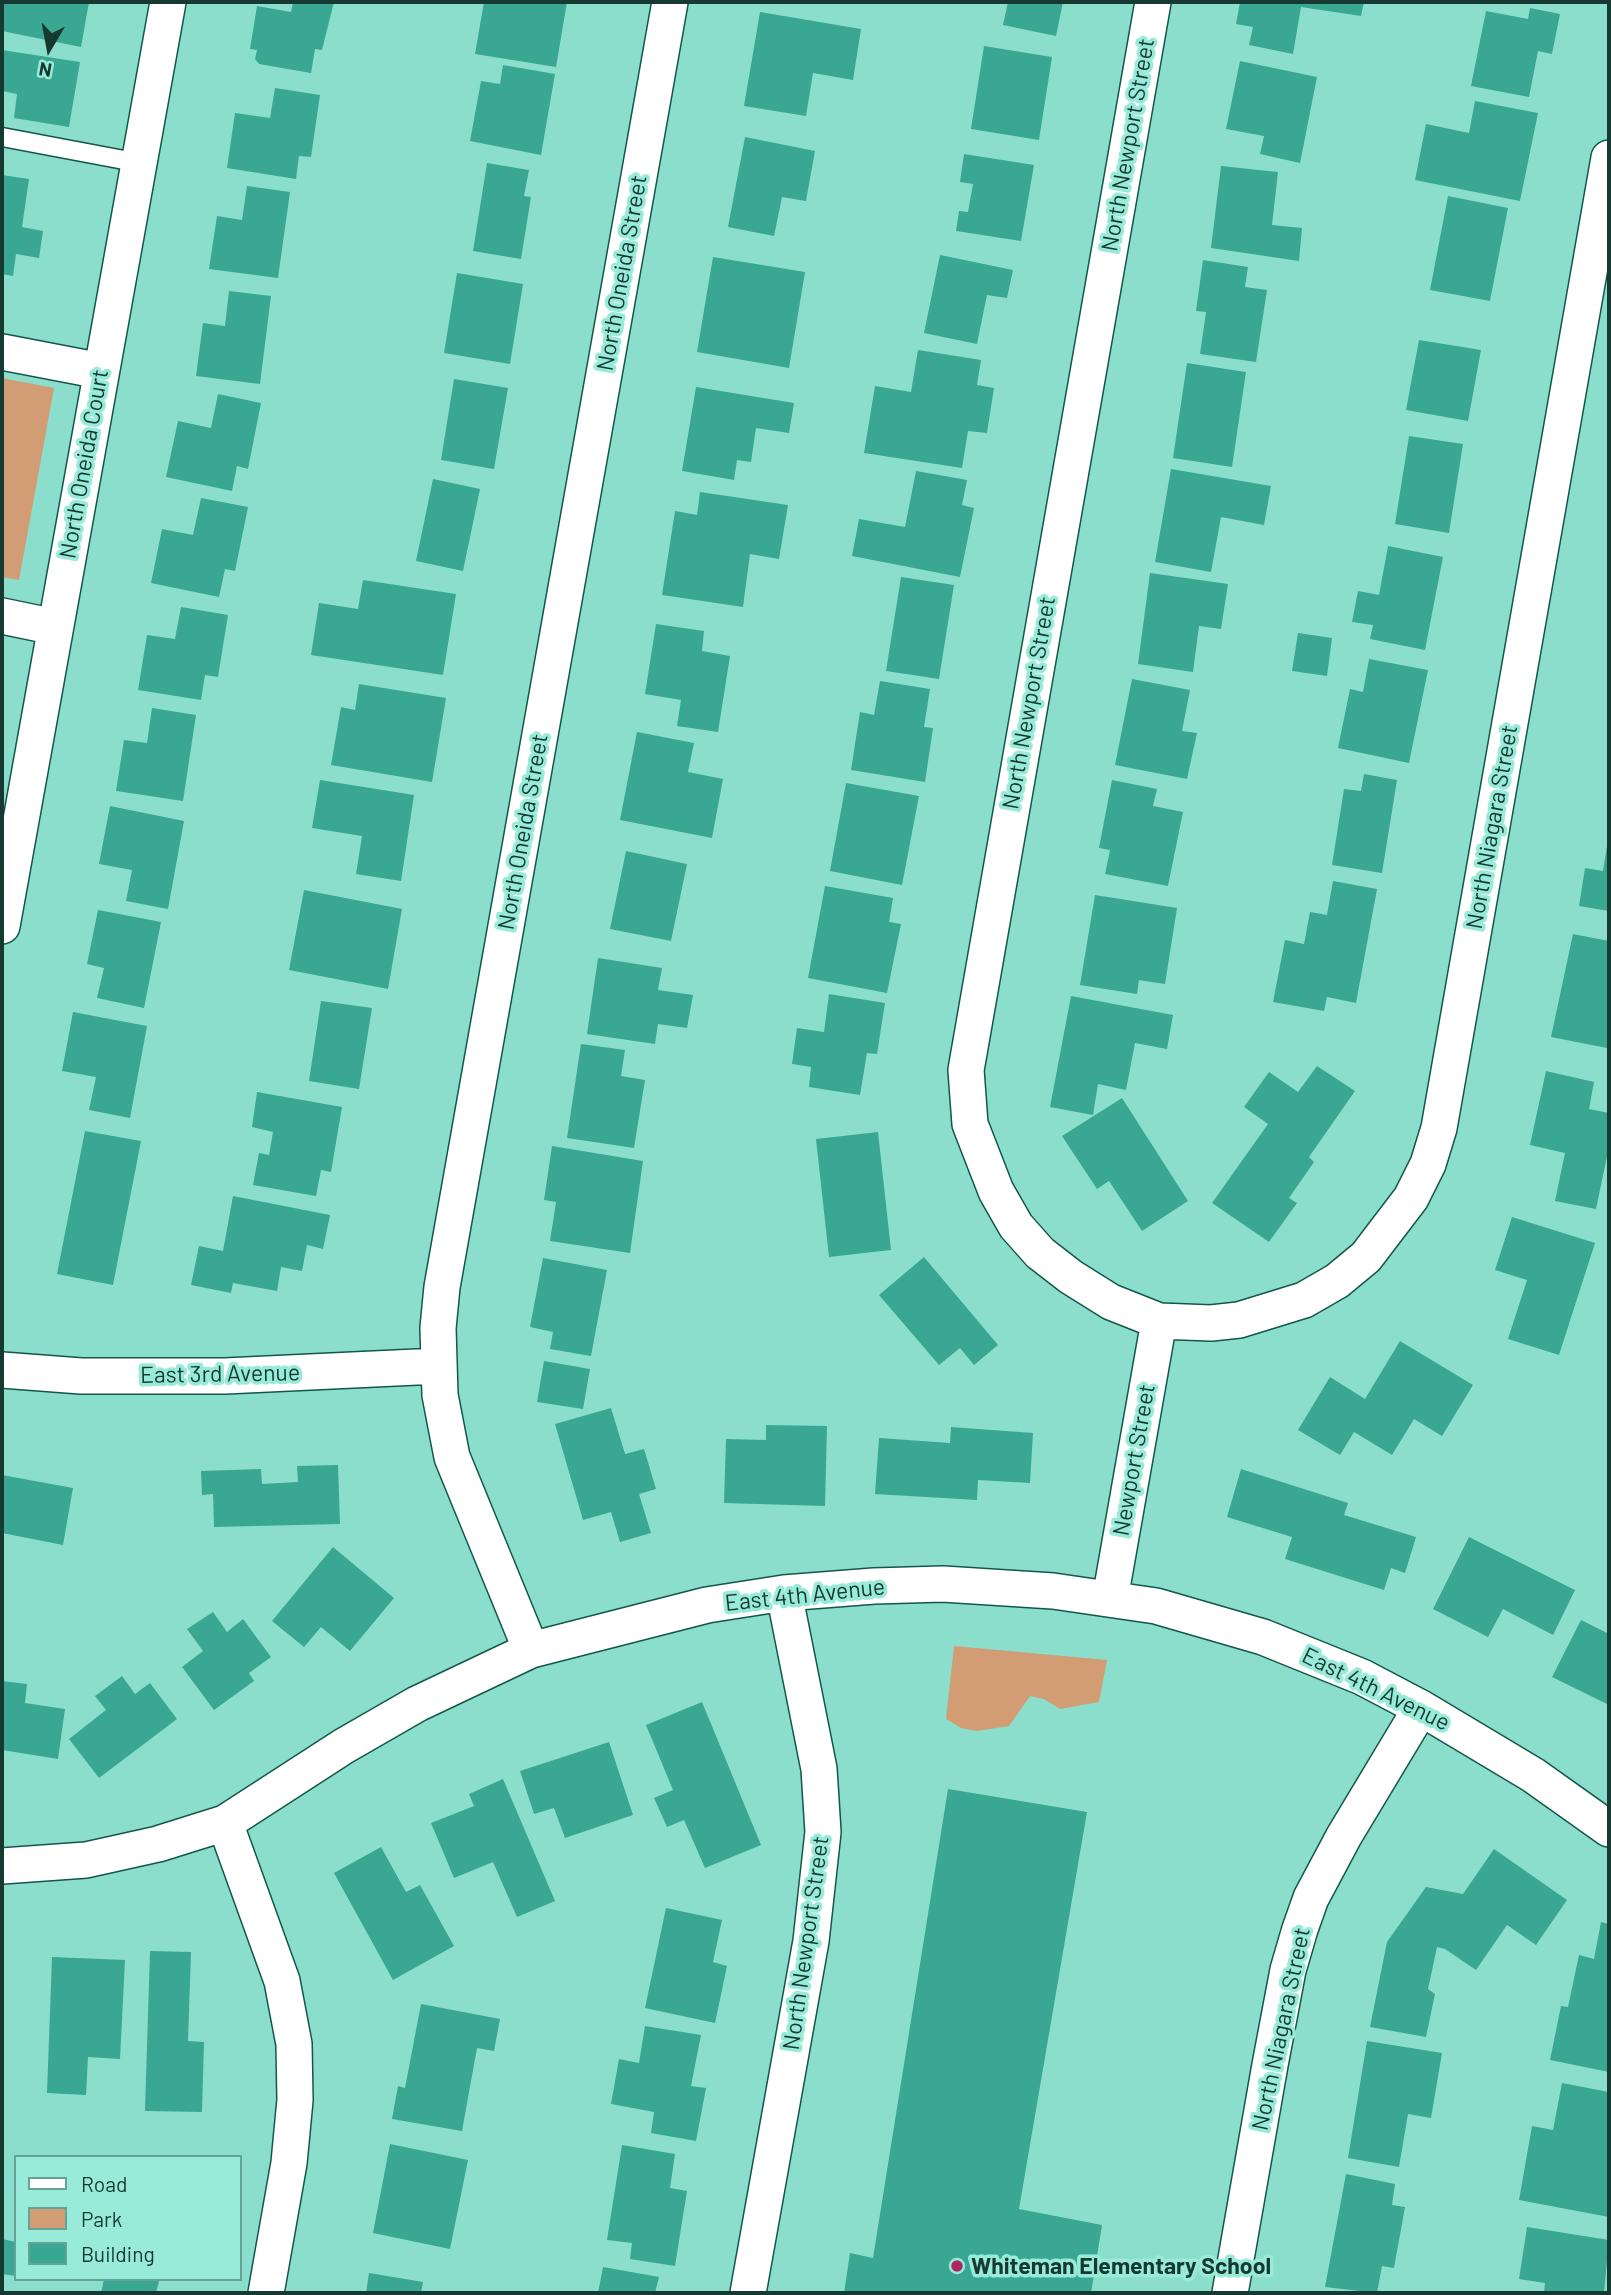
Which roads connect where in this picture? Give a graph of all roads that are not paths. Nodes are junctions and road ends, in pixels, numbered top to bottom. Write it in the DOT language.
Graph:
graph roads {
  1 [pos="168,2"];
  2 [pos="670,2"];
  3 [pos="1153,2"];
  4 [pos="2,137"];
  5 [pos="1609,158"];
  6 [pos="140,163"];
  7 [pos="2,352"];
  8 [pos="101,370"];
  9 [pos="2,616"];
  10 [pos="55,626"];
  11 [pos="10,829"];
  12 [pos="2,926"];
  13 [pos="1159,1321"];
  14 [pos="438,1366"];
  15 [pos="2,1370"];
  16 [pos="784,1593"];
  17 [pos="1110,1599"];
  18 [pos="531,1650"];
  19 [pos="1421,1708"];
  20 [pos="225,1823"];
  21 [pos="1609,1829"];
  22 [pos="2,1866"];
  23 [pos="266,2293"];
  24 [pos="748,2293"];
  25 [pos="1230,2293"];
  1 -- 6 [label="street, North Oneida Court"];
  2 -- 14 [label="street, North Oneida Street"];
  3 -- 13 [label="street, North Newport Street"];
  4 -- 6 [label="lane"];
  5 -- 13 [label="street, North Niagara Street"];
  6 -- 8 [label="street, North Oneida Court"];
  7 -- 8 [label="street"];
  8 -- 10 [label="street, North Oneida Court"];
  9 -- 10 [label="street"];
  10 -- 11 [label="street, North Oneida Court"];
  11 -- 12 [label="street, North Oneida Court"];
  13 -- 17 [label="street, Newport Street"];
  14 -- 15 [label="street, East 3rd Avenue"];
  14 -- 18 [label="street, North Oneida Street"];
  16 -- 17 [label="street, East 4th Avenue"];
  16 -- 18 [label="street, East 4th Avenue"];
  16 -- 24 [label="street, North Newport Street"];
  17 -- 19 [label="street, East 4th Avenue"];
  18 -- 20 [label="street, East 4th Avenue"];
  19 -- 21 [label="street, East 4th Avenue"];
  19 -- 25 [label="street, North Niagara Street"];
  20 -- 22 [label="street, East 4th Avenue"];
  20 -- 23 [label="street"];
}
